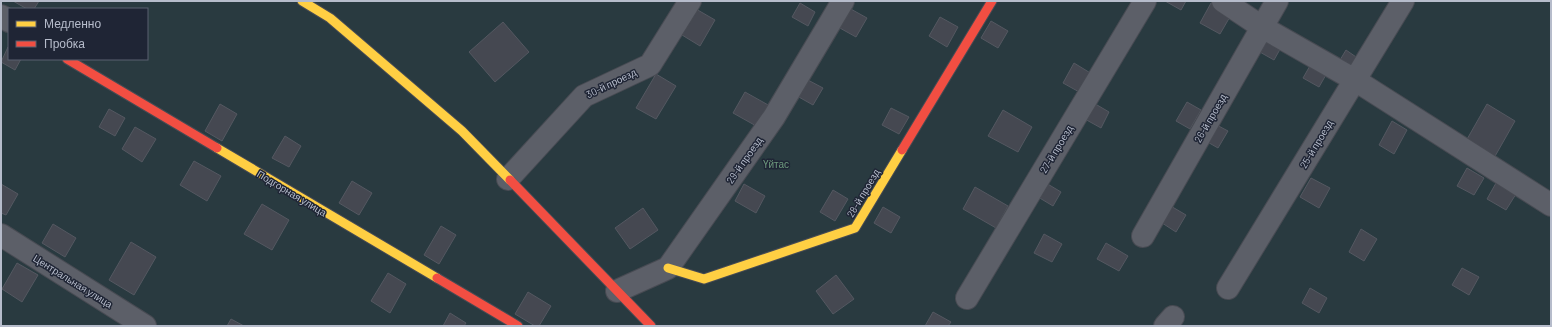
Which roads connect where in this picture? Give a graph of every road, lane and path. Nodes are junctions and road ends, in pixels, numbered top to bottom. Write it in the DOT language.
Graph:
graph roads {
  1 [pos="302,1"];
  2 [pos="690,1"];
  3 [pos="843,1"];
  4 [pos="992,1"];
  5 [pos="1145,1"];
  6 [pos="1223,1"];
  7 [pos="1277,1"];
  8 [pos="1404,1"];
  9 [pos="1262,27"];
  10 [pos="69,60"];
  11 [pos="1355,80"];
  12 [pos="508,178"];
  13 [pos="1551,205"];
  14 [pos="1,235"];
  15 [pos="1143,236"];
  16 [pos="668,268"];
  17 [pos="1228,288"];
  18 [pos="617,290"];
  19 [pos="967,298"];
  20 [pos="145,326"];
  21 [pos="518,326"];
  22 [pos="651,326"];
  1 -- 12 [label="street"];
  2 -- 12 [label="street, 30-й проезд"];
  3 -- 16 [label="street, 29-й проезд"];
  4 -- 16 [label="street, 28-й проезд"];
  5 -- 19 [label="street, 27-й проезд"];
  6 -- 9 [label="street"];
  7 -- 9 [label="street, 26-й проезд"];
  8 -- 11 [label="street, 25-й проезд"];
  9 -- 11 [label="street"];
  9 -- 15 [label="street, 26-й проезд"];
  10 -- 21 [label="street, Подгорная улица"];
  11 -- 13 [label="street"];
  11 -- 17 [label="street, 25-й проезд"];
  12 -- 18 [label="street"];
  14 -- 20 [label="street, Центральная улица"];
  16 -- 18 [label="street"];
  18 -- 22 [label="street"];
}
